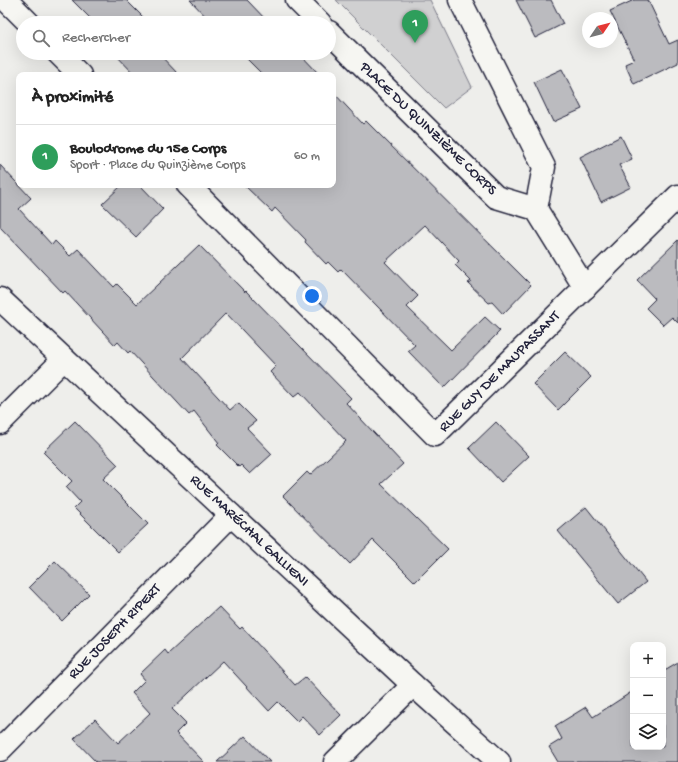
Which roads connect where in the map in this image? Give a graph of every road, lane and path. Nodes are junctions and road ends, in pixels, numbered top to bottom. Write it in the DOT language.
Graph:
graph roads {
  1 [pos="6,0"];
  2 [pos="297,0"];
  3 [pos="460,0"];
  4 [pos="22,16"];
  5 [pos="313,16"];
  6 [pos="336,39"];
  7 [pos="65,60"];
  8 [pos="77,72"];
  9 [pos="191,188"];
  10 [pos="678,196"];
  11 [pos="536,209"];
  12 [pos="585,288"];
  13 [pos="0,299"];
  14 [pos="64,359"];
  15 [pos="0,423"];
  16 [pos="231,515"];
  17 [pos="413,685"];
  18 [pos="0,751"];
  19 [pos="10,762"];
  20 [pos="335,762"];
  21 [pos="499,762"];
  1 -- 4 [label="street"];
  2 -- 5 [label="street"];
  3 -- 11 [label="street"];
  6 -- 11 [label="street, PLACE DU QUINZIÈME CORPS"];
  7 -- 8 [label="street"];
  9 -- 12 [label="street, RUE GUY DE MAUPASSANT"];
  10 -- 12 [label="street, RUE GUY DE MAUPASSANT"];
  11 -- 12 [label="street"];
  13 -- 14 [label="street, RUE MARÉCHAL GALLIENI"];
  14 -- 15 [label="street"];
  14 -- 16 [label="street, RUE MARÉCHAL GALLIENI"];
  16 -- 17 [label="street, RUE MARÉCHAL GALLIENI"];
  16 -- 18 [label="street, RUE JOSEPH RIPERT"];
  17 -- 20 [label="street"];
  17 -- 21 [label="street, RUE MARÉCHAL GALLIENI"];
  18 -- 19 [label="street"];
}
